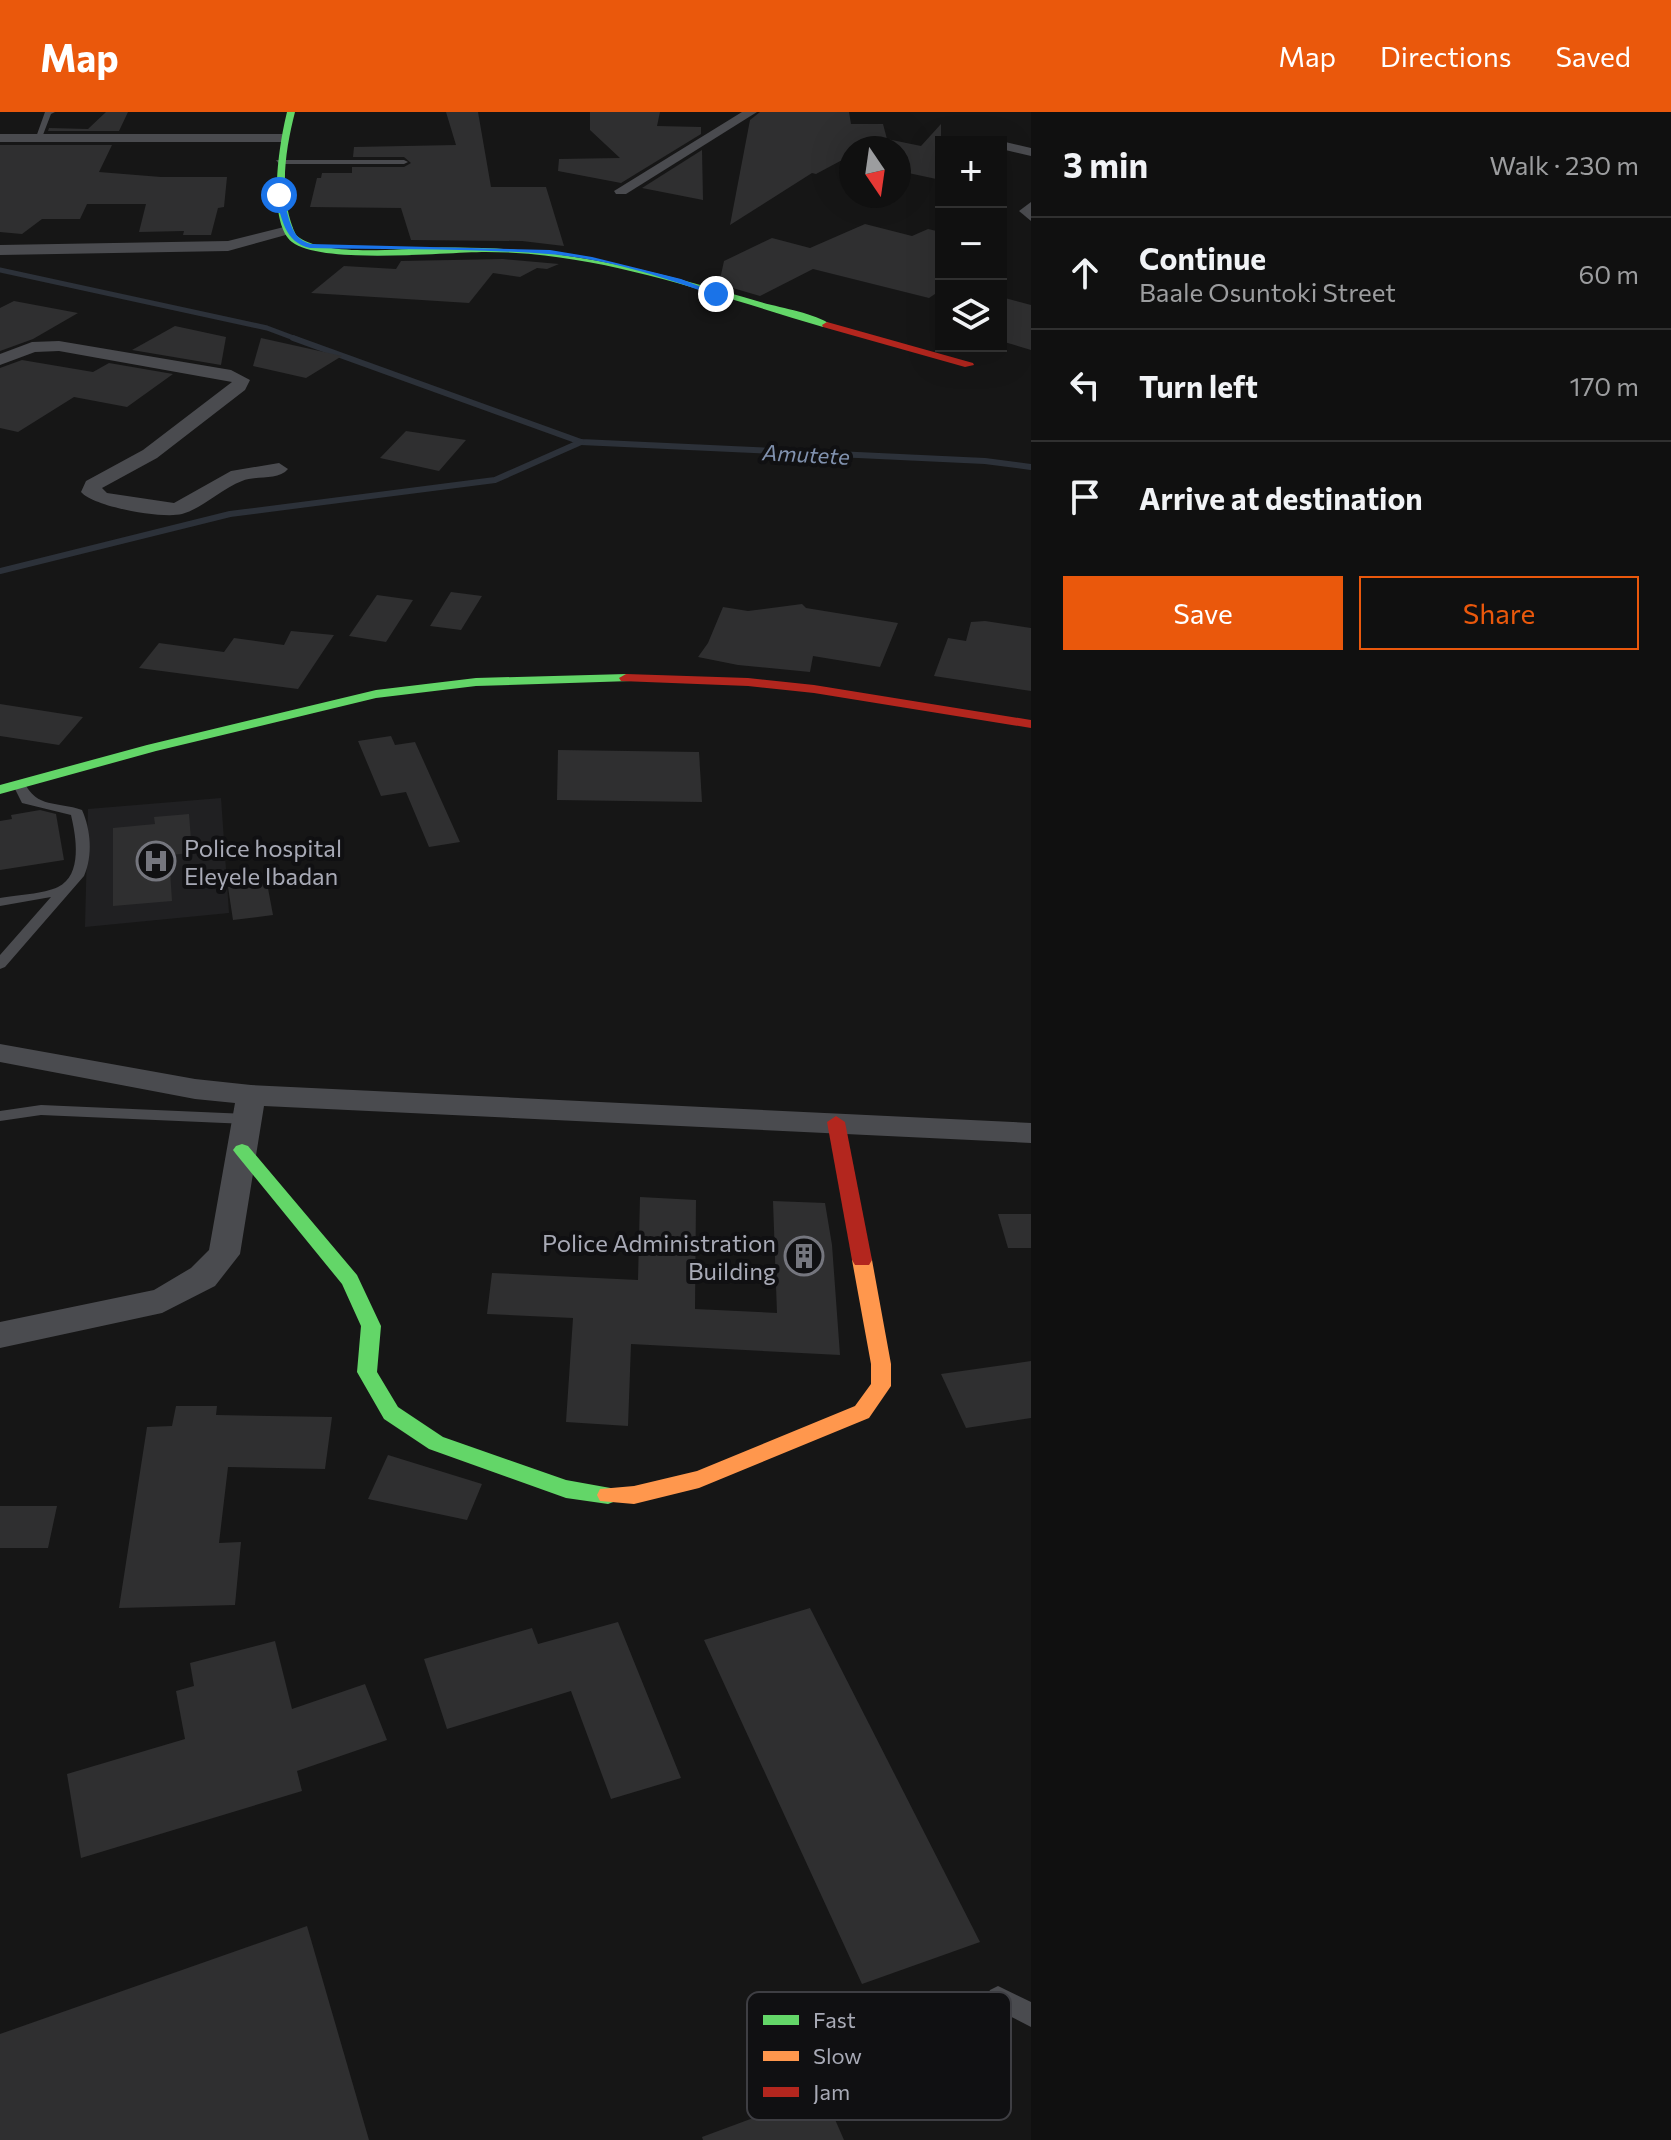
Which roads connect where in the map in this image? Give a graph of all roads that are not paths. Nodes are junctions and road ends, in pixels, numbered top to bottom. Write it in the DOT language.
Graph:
graph roads {
  1 [pos="52,112"];
  2 [pos="291,112"];
  3 [pos="751,112"];
  4 [pos="0,138"];
  5 [pos="38,138"];
  6 [pos="282,138"];
  7 [pos="1007,146"];
  8 [pos="1031,152"];
  9 [pos="279,162"];
  10 [pos="404,162"];
  11 [pos="621,191"];
  12 [pos="1031,206"];
  13 [pos="1031,217"];
  14 [pos="295,237"];
  15 [pos="0,250"];
  16 [pos="0,360"];
  17 [pos="969,365"];
  18 [pos="279,469"];
  19 [pos="1031,724"];
  20 [pos="19,785"];
  21 [pos="0,790"];
  22 [pos="65,890"];
  23 [pos="0,902"];
  24 [pos="0,964"];
  25 [pos="0,1053"];
  26 [pos="0,1116"];
  27 [pos="246,1122"];
  28 [pos="836,1122"];
  29 [pos="1031,1133"];
  30 [pos="0,1335"];
  31 [pos="1011,2005"];
  32 [pos="1031,2015"];
  1 -- 5 [label="lane"];
  2 -- 6 [label="street"];
  3 -- 11 [label="street"];
  4 -- 5 [label="street"];
  5 -- 6 [label="street"];
  6 -- 9 [label="street"];
  7 -- 8 [label="street"];
  9 -- 10 [label="lane"];
  9 -- 14 [label="street"];
  12 -- 13 [label="street"];
  14 -- 15 [label="street"];
  14 -- 17 [label="street"];
  16 -- 18 [label="street"];
  19 -- 20 [label="street"];
  20 -- 21 [label="street"];
  20 -- 22 [label="lane"];
  22 -- 23 [label="lane"];
  22 -- 24 [label="lane"];
  25 -- 27 [label="street"];
  26 -- 27 [label="lane"];
  27 -- 28 [label="street"];
  27 -- 28 [label="street"];
  27 -- 30 [label="street"];
  28 -- 29 [label="street"];
  31 -- 32 [label="lane"];
}
